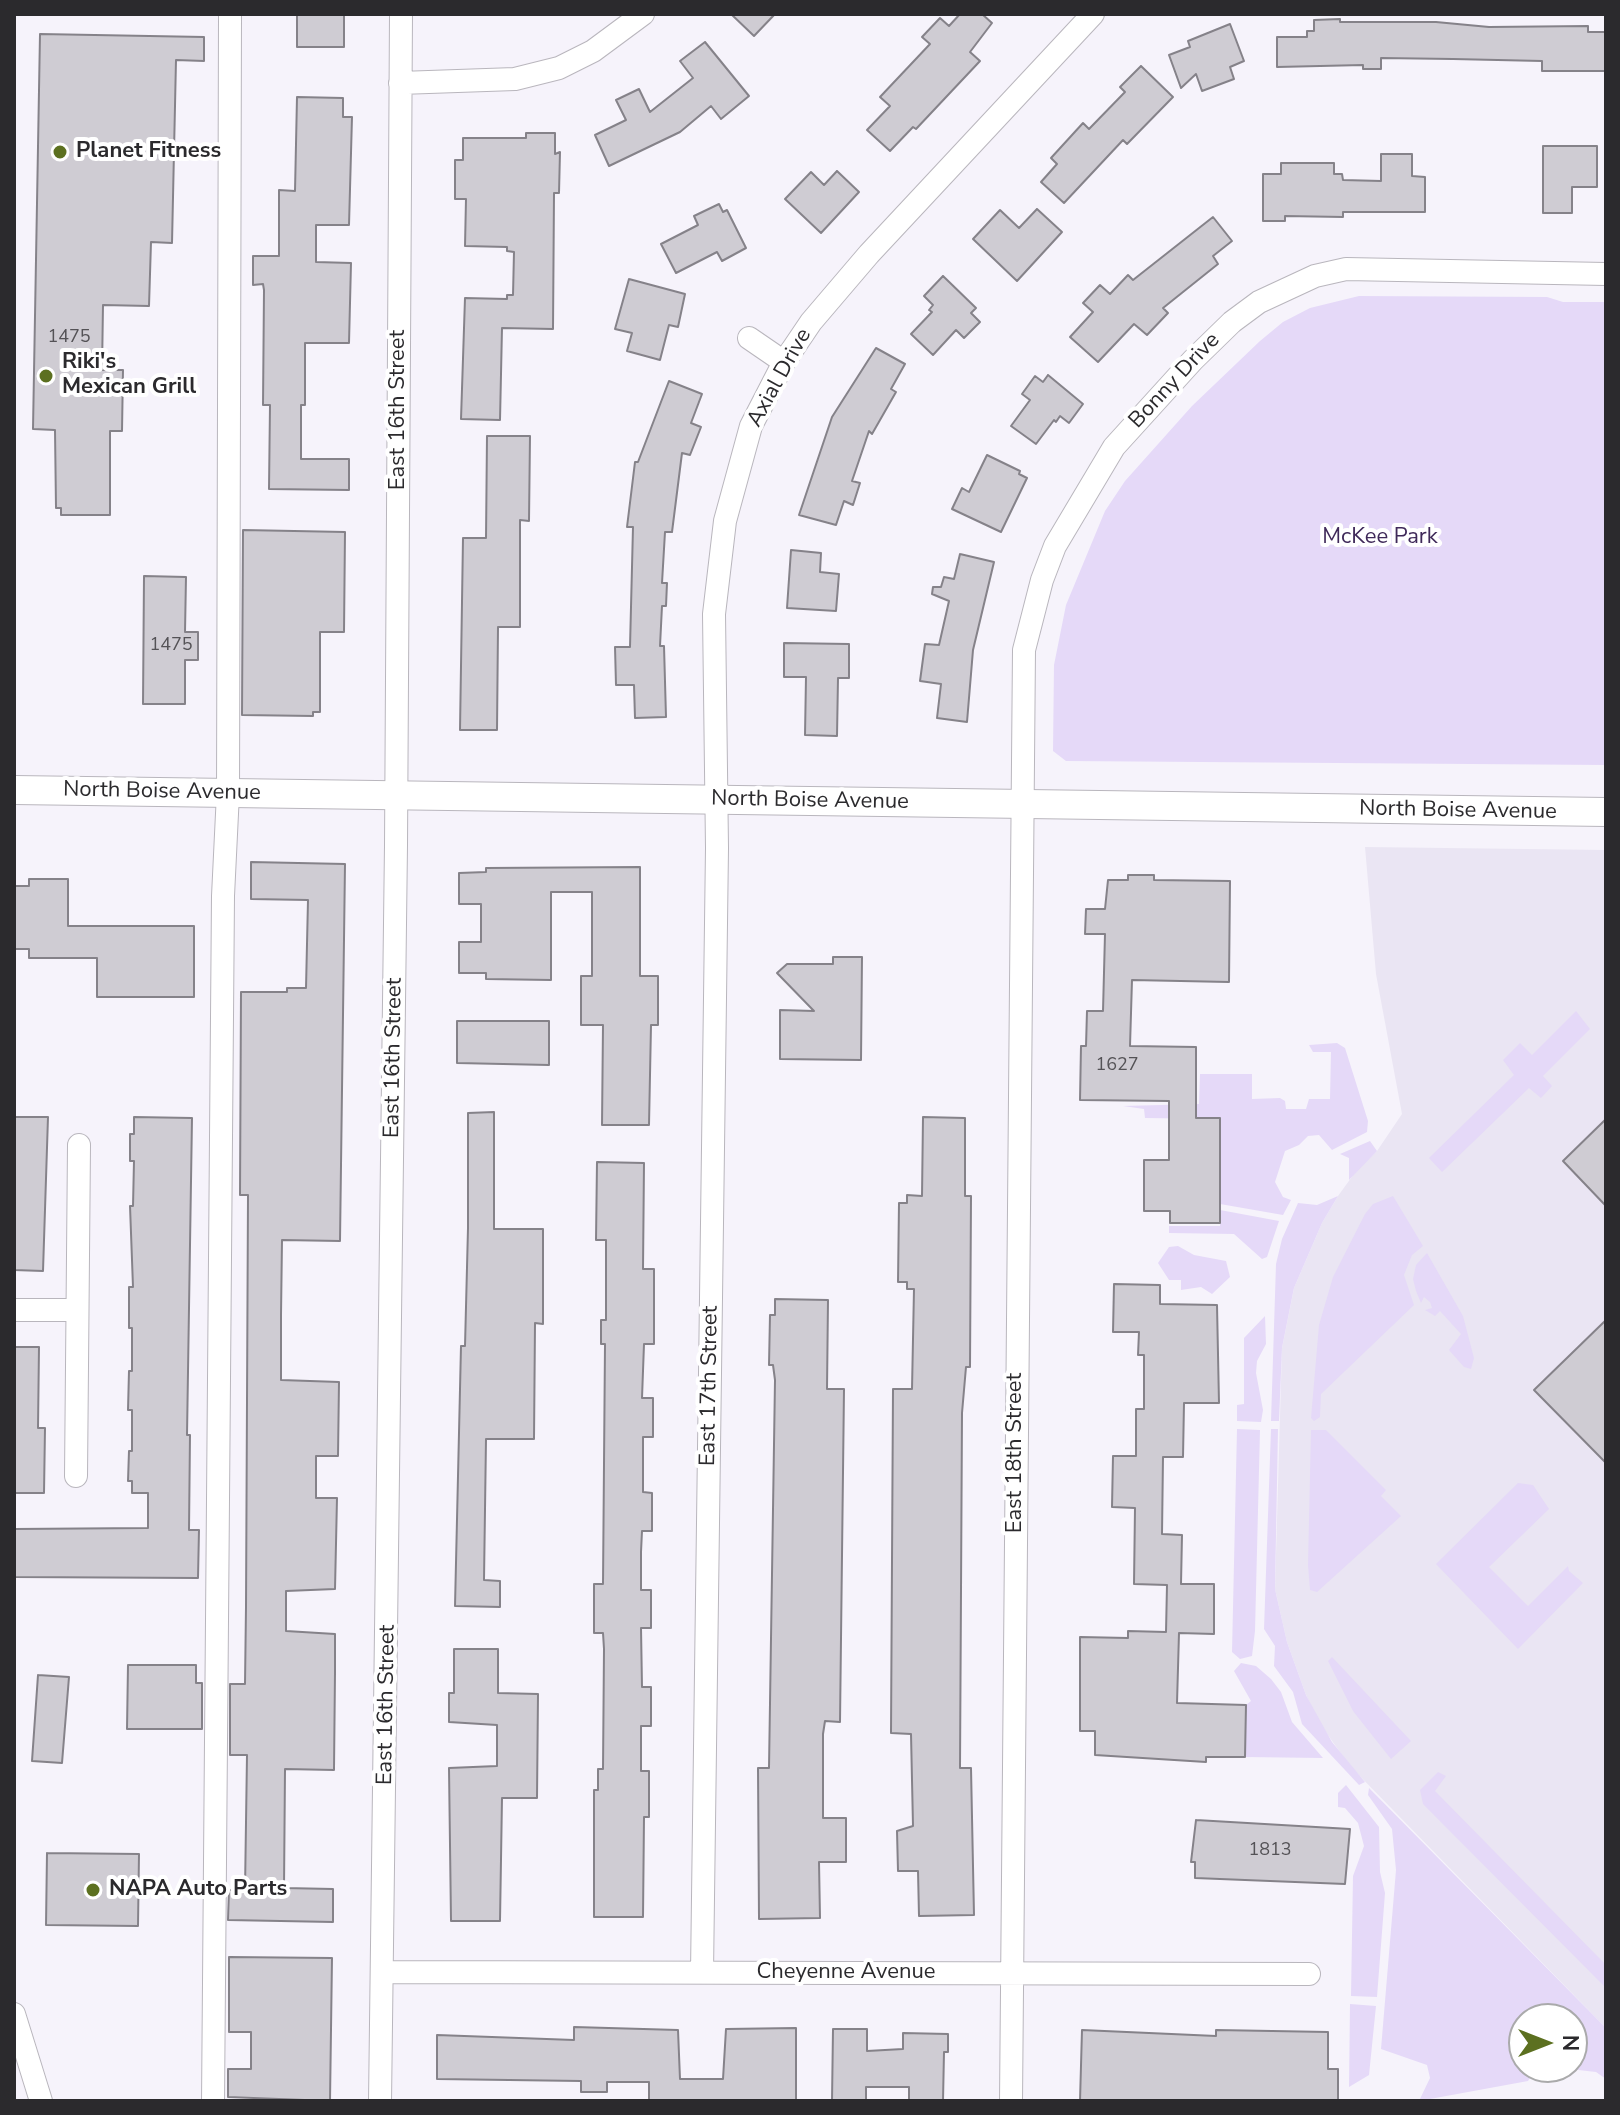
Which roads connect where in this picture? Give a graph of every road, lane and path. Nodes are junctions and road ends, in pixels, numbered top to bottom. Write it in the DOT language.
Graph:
graph roads {
  1 [pos="230,14"];
  2 [pos="401,14"];
  3 [pos="643,14"];
  4 [pos="1093,14"];
  5 [pos="400,83"];
  6 [pos="1606,274"];
  7 [pos="749,338"];
  8 [pos="784,362"];
  9 [pos="14,790"];
  10 [pos="228,793"];
  11 [pos="397,795"];
  12 [pos="718,800"];
  13 [pos="1021,805"];
  14 [pos="1606,812"];
  15 [pos="79,1145"];
  16 [pos="14,1310"];
  17 [pos="77,1310"];
  18 [pos="76,1476"];
  19 [pos="384,1972"];
  20 [pos="702,1972"];
  21 [pos="1013,1973"];
  22 [pos="1309,1974"];
  23 [pos="14,2014"];
  24 [pos="41,2101"];
  25 [pos="213,2101"];
  26 [pos="380,2101"];
  27 [pos="1011,2101"];
  1 -- 10 [label="street"];
  2 -- 5 [label="street, East 16th Street"];
  3 -- 5 [label="street"];
  4 -- 8 [label="street, Axial Drive"];
  5 -- 11 [label="street, East 16th Street"];
  6 -- 13 [label="street, Bonny Drive"];
  7 -- 8 [label="street"];
  8 -- 12 [label="street, Axial Drive"];
  9 -- 10 [label="street, North Boise Avenue"];
  10 -- 11 [label="street, North Boise Avenue"];
  10 -- 25 [label="street"];
  11 -- 12 [label="street, North Boise Avenue"];
  11 -- 19 [label="street, East 16th Street"];
  12 -- 13 [label="street, North Boise Avenue"];
  12 -- 20 [label="street, East 17th Street"];
  13 -- 14 [label="street, North Boise Avenue"];
  13 -- 21 [label="street, East 18th Street"];
  15 -- 17 [label="street"];
  16 -- 17 [label="street"];
  17 -- 18 [label="street"];
  19 -- 20 [label="street, Cheyenne Avenue"];
  19 -- 26 [label="street, East 16th Street"];
  20 -- 21 [label="street, Cheyenne Avenue"];
  21 -- 22 [label="street, Cheyenne Avenue"];
  21 -- 27 [label="street, East 18th Street"];
  23 -- 24 [label="street"];
}
